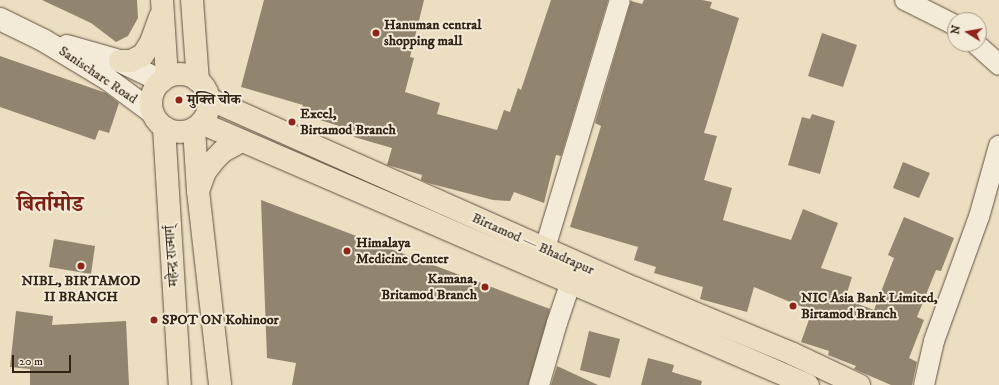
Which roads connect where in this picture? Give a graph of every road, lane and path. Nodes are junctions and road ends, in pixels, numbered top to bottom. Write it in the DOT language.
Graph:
graph roads {
  1 [pos="192,0"];
  2 [pos="620,0"];
  3 [pos="905,0"];
  4 [pos="162,6"];
  5 [pos="0,20"];
  6 [pos="947,21"];
  7 [pos="43,40"];
  8 [pos="985,52"];
  9 [pos="120,61"];
  10 [pos="999,64"];
  11 [pos="164,79"];
  12 [pos="203,90"];
  13 [pos="158,120"];
  14 [pos="197,126"];
  15 [pos="242,142"];
  16 [pos="999,146"];
  17 [pos="198,191"];
  18 [pos="545,248"];
  19 [pos="577,263"];
  20 [pos="570,284"];
  21 [pos="793,354"];
  22 [pos="782,380"];
  23 [pos="180,385"];
  24 [pos="220,385"];
  25 [pos="539,385"];
  26 [pos="808,385"];
  27 [pos="859,385"];
  28 [pos="924,385"];
  1 -- 12 [label="main road"];
  2 -- 18 [label="street"];
  3 -- 6 [label="street"];
  4 -- 9 [label="main road"];
  4 -- 11 [label="main road"];
  5 -- 7 [label="street, Sanischare Road"];
  7 -- 9 [label="street, Sanischare Road"];
  7 -- 13 [label="street, Sanischare Road"];
  8 -- 10 [label="street"];
  9 -- 11 [label="street, Sanischare Road"];
  11 -- 12 [label="main road"];
  11 -- 13 [label="main road, महेन्द्र राज्मार्ग्"];
  12 -- 14 [label="main road"];
  12 -- 18 [label="main road, Birtamod — Bhadrapur"];
  13 -- 14 [label="main road"];
  13 -- 23 [label="main road, महेन्द्र राज्मार्ग्"];
  14 -- 15 [label="main road, Birtamod — Bhadrapur"];
  14 -- 17 [label="main road"];
  15 -- 17 [label="main road"];
  15 -- 20 [label="main road, Birtamod — Bhadrapur"];
  16 -- 28 [label="street"];
  17 -- 24 [label="main road"];
  18 -- 19 [label="main road, Birtamod — Bhadrapur"];
  19 -- 20 [label="street"];
  19 -- 21 [label="main road, Birtamod — Bhadrapur"];
  20 -- 22 [label="main road, Birtamod — Bhadrapur"];
  20 -- 25 [label="street"];
  21 -- 22 [label="street"];
  21 -- 27 [label="main road, Birtamod — Bhadrapur"];
  22 -- 26 [label="main road, Birtamod — Bhadrapur"];
}
